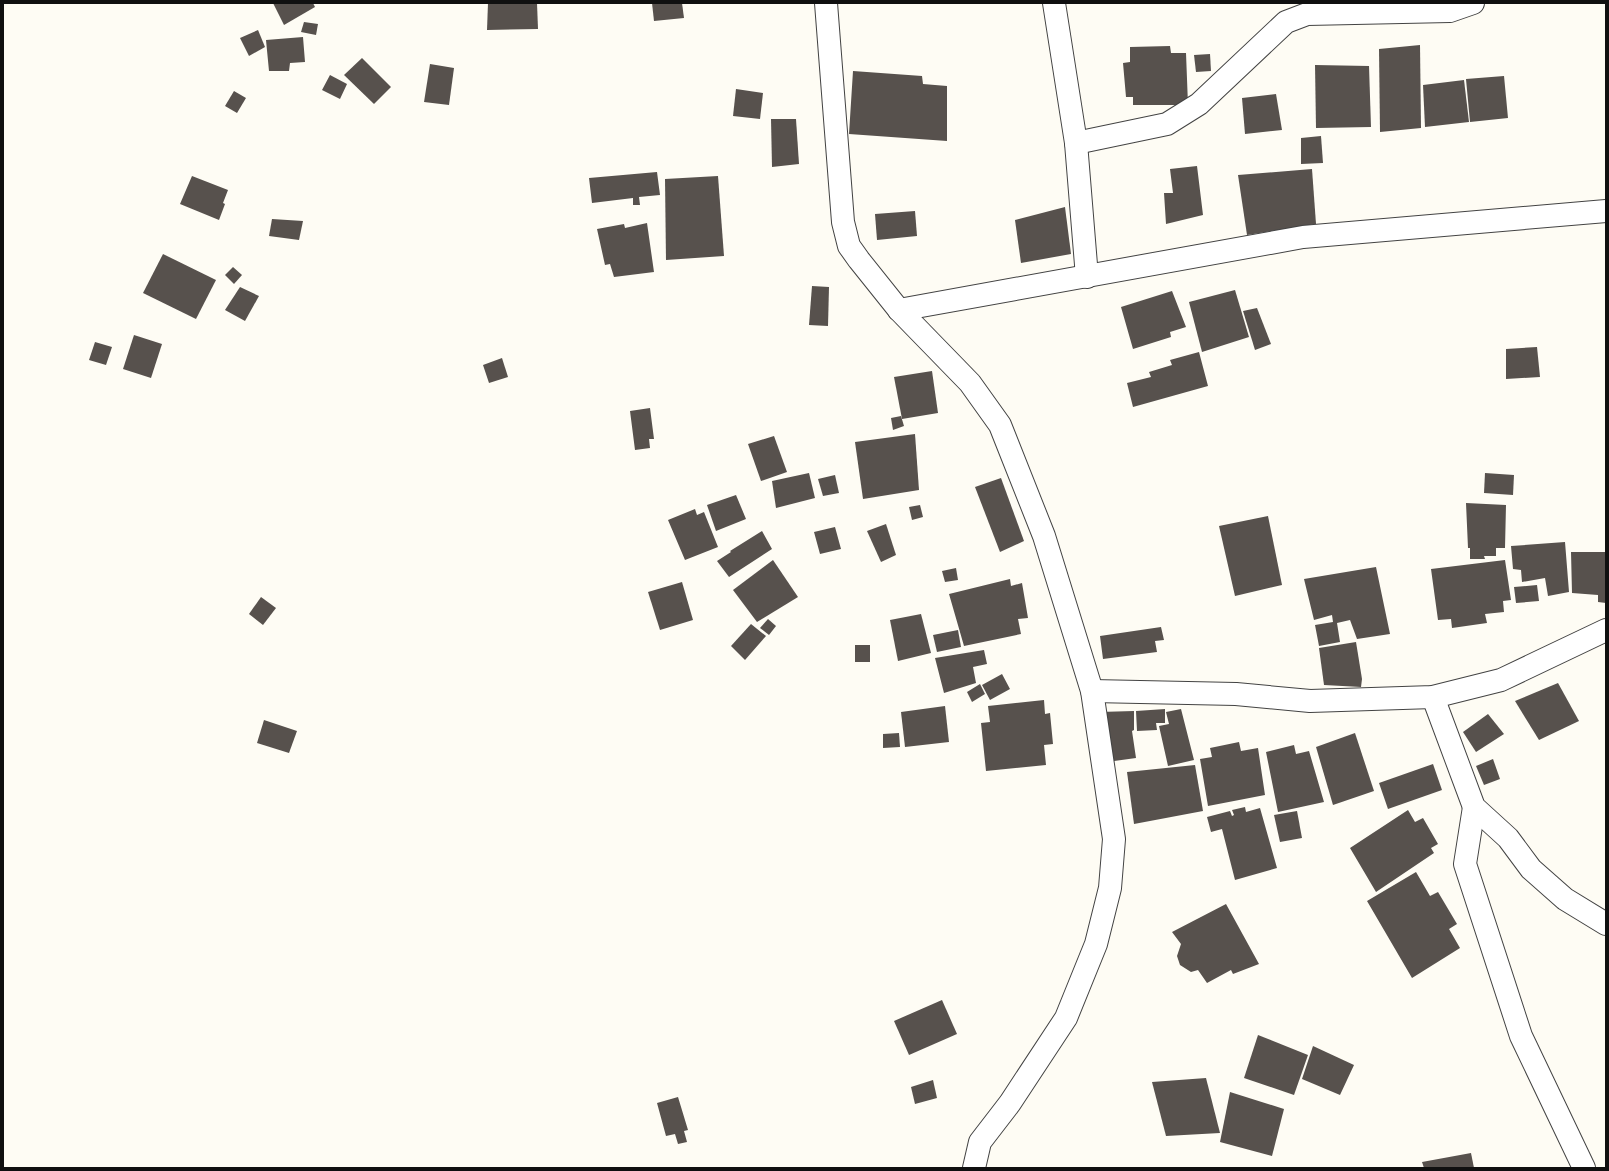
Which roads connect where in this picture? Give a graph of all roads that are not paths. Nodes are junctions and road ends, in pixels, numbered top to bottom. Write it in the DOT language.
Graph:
graph roads {
  1 [pos="826,3"];
  2 [pos="1054,3"];
  3 [pos="1473,3"];
  4 [pos="1076,143"];
  5 [pos="1606,211"];
  6 [pos="1087,277"];
  7 [pos="900,310"];
  8 [pos="1606,630"];
  9 [pos="1092,690"];
  10 [pos="1433,698"];
  11 [pos="1474,807"];
  12 [pos="1606,924"];
  13 [pos="974,1168"];
  14 [pos="1584,1168"];
  1 -- 7 [label="street"];
  2 -- 4 [label="street"];
  3 -- 4 [label="street"];
  4 -- 6 [label="street"];
  5 -- 6 [label="street"];
  6 -- 7 [label="street"];
  7 -- 9 [label="street"];
  8 -- 10 [label="street"];
  9 -- 10 [label="street"];
  9 -- 13 [label="street"];
  10 -- 11 [label="street"];
  11 -- 12 [label="street"];
  11 -- 14 [label="street"];
}
